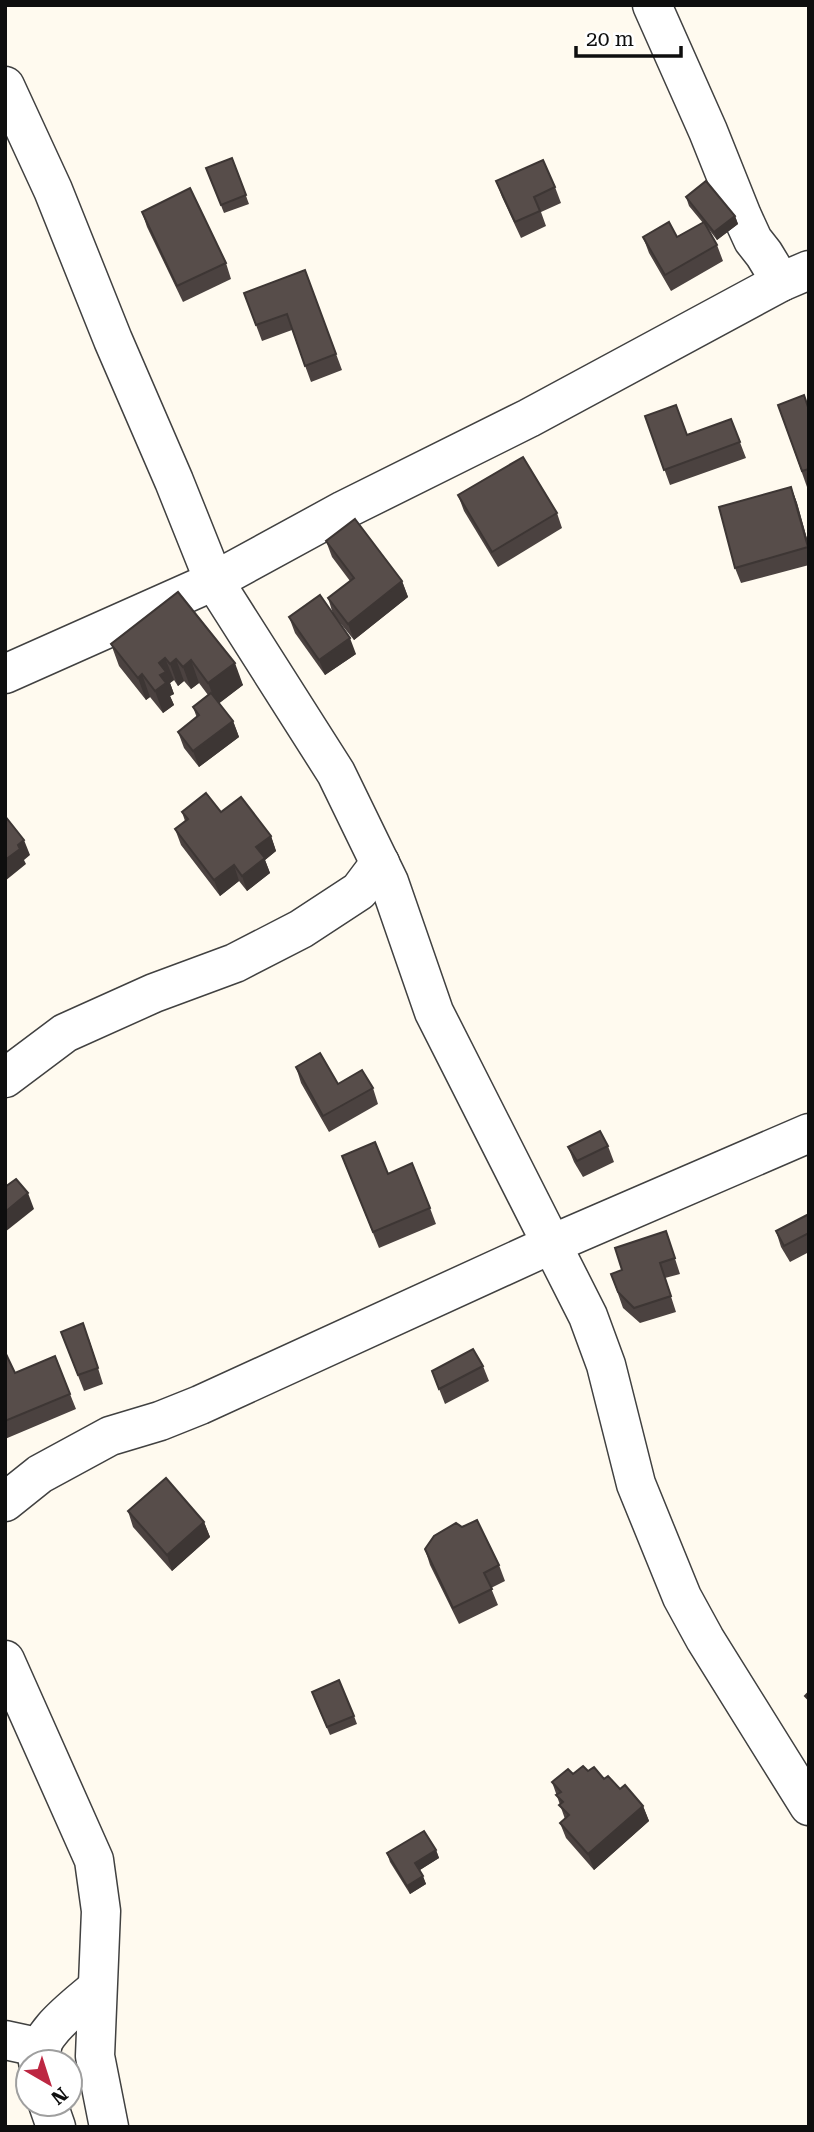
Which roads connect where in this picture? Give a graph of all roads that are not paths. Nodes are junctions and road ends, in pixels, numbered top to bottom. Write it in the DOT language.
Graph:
graph roads {
  1 [pos="652,5"];
  2 [pos="5,86"];
  3 [pos="795,276"];
  4 [pos="214,581"];
  5 [pos="5,674"];
  6 [pos="380,863"];
  7 [pos="5,1078"];
  8 [pos="809,1133"];
  9 [pos="552,1244"];
  10 [pos="5,1502"];
  11 [pos="5,1660"];
  12 [pos="809,1806"];
  13 [pos="97,1989"];
  14 [pos="31,2048"];
  15 [pos="109,2127"];
  1 -- 3 [label="street"];
  2 -- 4 [label="street"];
  3 -- 4 [label="street"];
  4 -- 5 [label="street"];
  4 -- 6 [label="street"];
  6 -- 7 [label="street"];
  6 -- 9 [label="street"];
  8 -- 9 [label="street"];
  9 -- 10 [label="street"];
  9 -- 12 [label="street"];
  11 -- 13 [label="street"];
  13 -- 14 [label="street"];
  13 -- 15 [label="street"];
}
